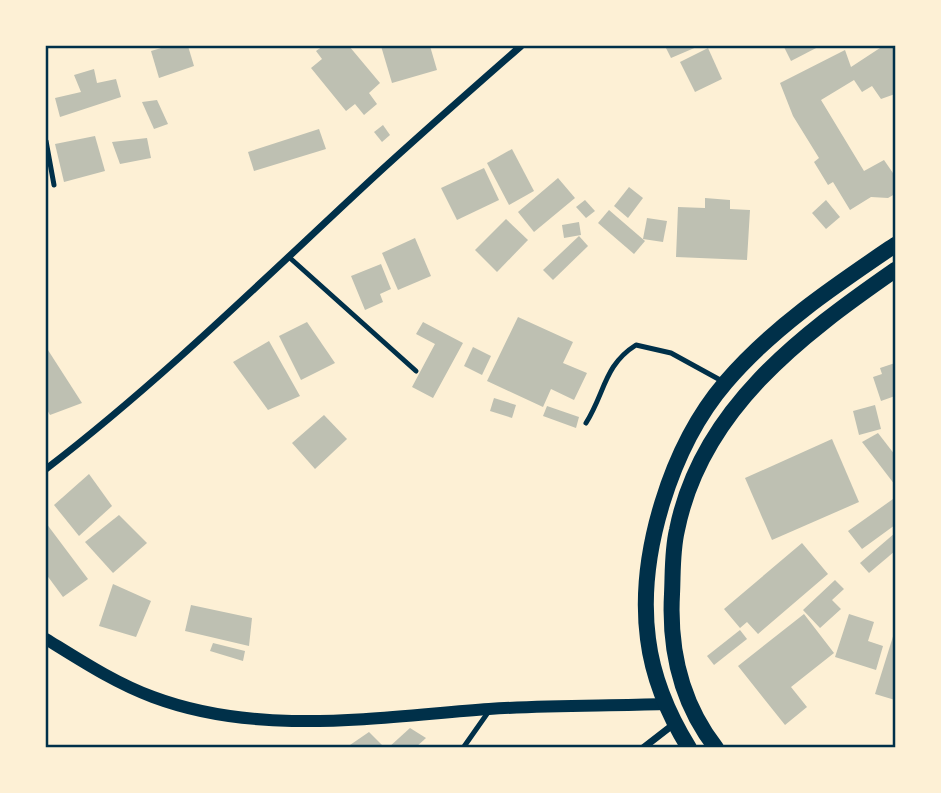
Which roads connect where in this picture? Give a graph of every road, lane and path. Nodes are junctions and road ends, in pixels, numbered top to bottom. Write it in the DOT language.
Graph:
graph roads {
  1 [pos="521,46"];
  2 [pos="46,141"];
  3 [pos="54,186"];
  4 [pos="895,246"];
  5 [pos="290,258"];
  6 [pos="895,270"];
  7 [pos="416,371"];
  8 [pos="725,383"];
  9 [pos="586,423"];
  10 [pos="46,469"];
  11 [pos="46,639"];
  12 [pos="664,704"];
  13 [pos="491,709"];
  14 [pos="674,724"];
  15 [pos="463,747"];
  16 [pos="643,747"];
  17 [pos="689,747"];
  18 [pos="716,747"];
  1 -- 5 [label="street"];
  2 -- 3 [label="lane"];
  4 -- 8 [label="main road"];
  5 -- 7 [label="lane"];
  5 -- 10 [label="street"];
  6 -- 18 [label="main road"];
  8 -- 9 [label="lane"];
  8 -- 12 [label="main road"];
  11 -- 13 [label="street"];
  12 -- 13 [label="street"];
  12 -- 14 [label="main road"];
  13 -- 15 [label="lane"];
  14 -- 16 [label="street"];
  14 -- 17 [label="main road"];
}
